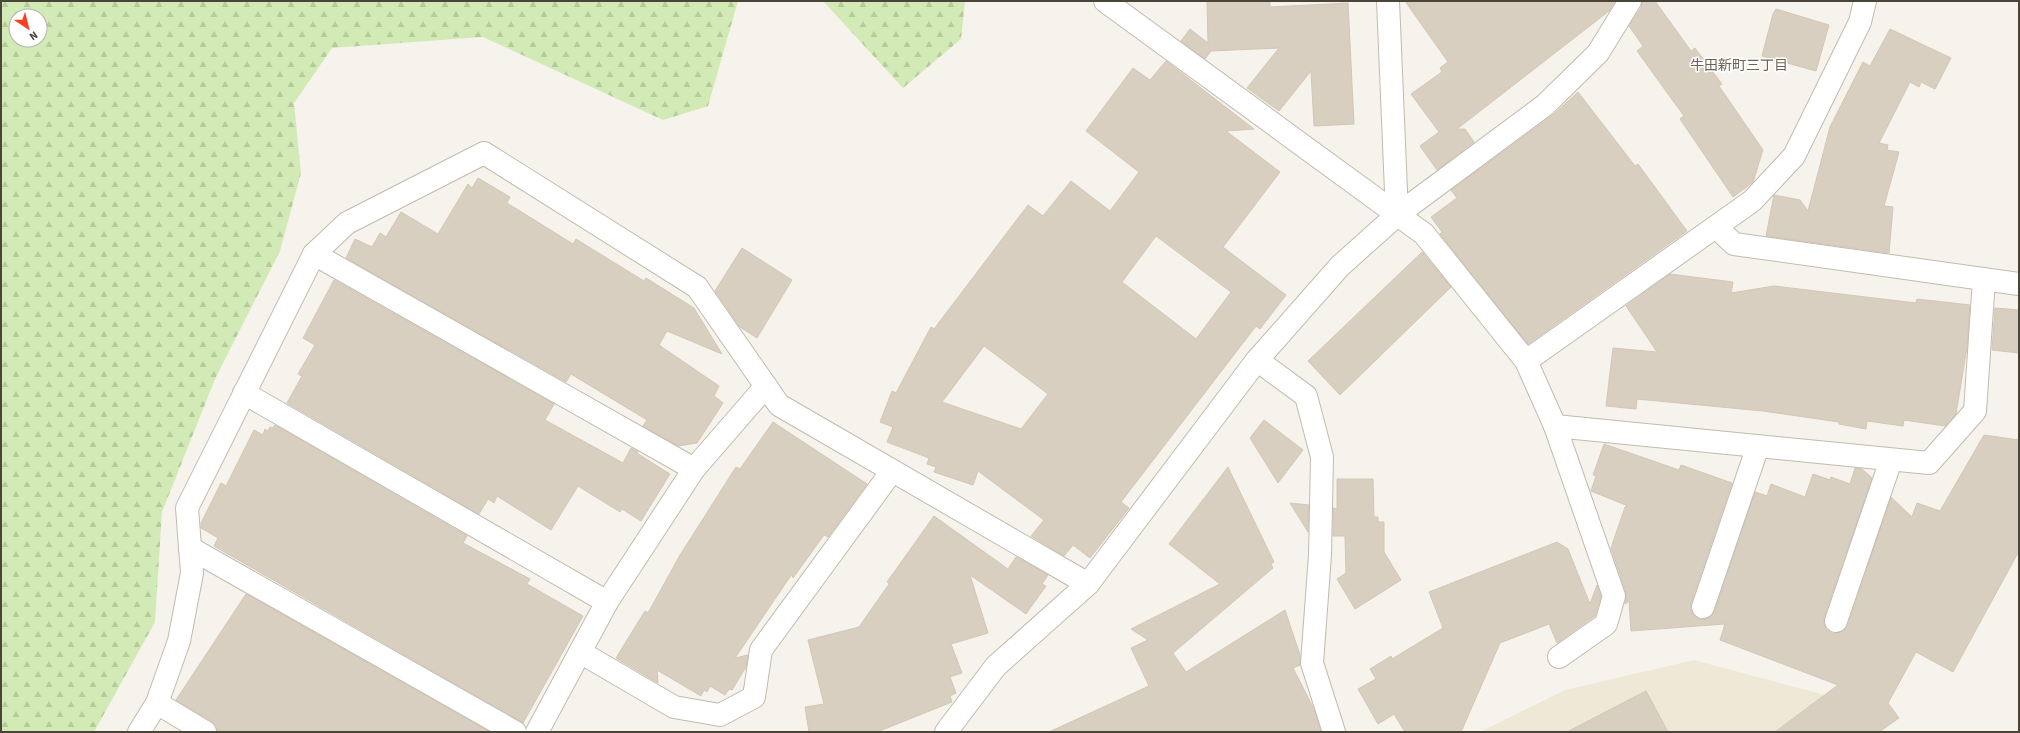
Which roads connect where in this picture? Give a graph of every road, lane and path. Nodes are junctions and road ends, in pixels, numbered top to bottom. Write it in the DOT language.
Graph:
graph roads {
  1 [pos="1105,1"];
  2 [pos="1388,1"];
  3 [pos="1630,1"];
  4 [pos="1865,1"];
  5 [pos="1397,214"];
  6 [pos="1717,228"];
  7 [pos="314,254"];
  8 [pos="1984,279"];
  9 [pos="2019,284"];
  10 [pos="1257,360"];
  11 [pos="1526,361"];
  12 [pos="766,386"];
  13 [pos="244,393"];
  14 [pos="1555,426"];
  15 [pos="1758,446"];
  16 [pos="1891,460"];
  17 [pos="694,469"];
  18 [pos="892,471"];
  19 [pos="190,548"];
  20 [pos="1088,584"];
  21 [pos="607,602"];
  22 [pos="1703,607"];
  23 [pos="1836,621"];
  24 [pos="580,652"];
  25 [pos="1559,657"];
  26 [pos="157,703"];
  27 [pos="139,732"];
  28 [pos="205,732"];
  29 [pos="515,732"];
  30 [pos="537,732"];
  31 [pos="946,732"];
  32 [pos="1334,732"];
  1 -- 5 [label="street"];
  2 -- 5 [label="street"];
  3 -- 5 [label="street"];
  4 -- 6 [label="street"];
  5 -- 10 [label="street"];
  5 -- 11 [label="street"];
  6 -- 8 [label="street"];
  6 -- 11 [label="street"];
  7 -- 12 [label="street"];
  7 -- 13 [label="street"];
  7 -- 17 [label="street"];
  8 -- 9 [label="street"];
  8 -- 16 [label="street"];
  10 -- 20 [label="street"];
  10 -- 32 [label="street"];
  11 -- 14 [label="street"];
  12 -- 17 [label="street"];
  12 -- 18 [label="street"];
  13 -- 19 [label="street"];
  13 -- 21 [label="street"];
  14 -- 15 [label="street"];
  14 -- 25 [label="street"];
  15 -- 16 [label="street"];
  15 -- 22 [label="street"];
  16 -- 23 [label="street"];
  17 -- 21 [label="street"];
  18 -- 20 [label="street"];
  18 -- 24 [label="street"];
  19 -- 26 [label="street"];
  19 -- 29 [label="street"];
  20 -- 31 [label="street"];
  21 -- 24 [label="street"];
  24 -- 30 [label="street"];
  26 -- 27 [label="street"];
  26 -- 28 [label="street"];
}
